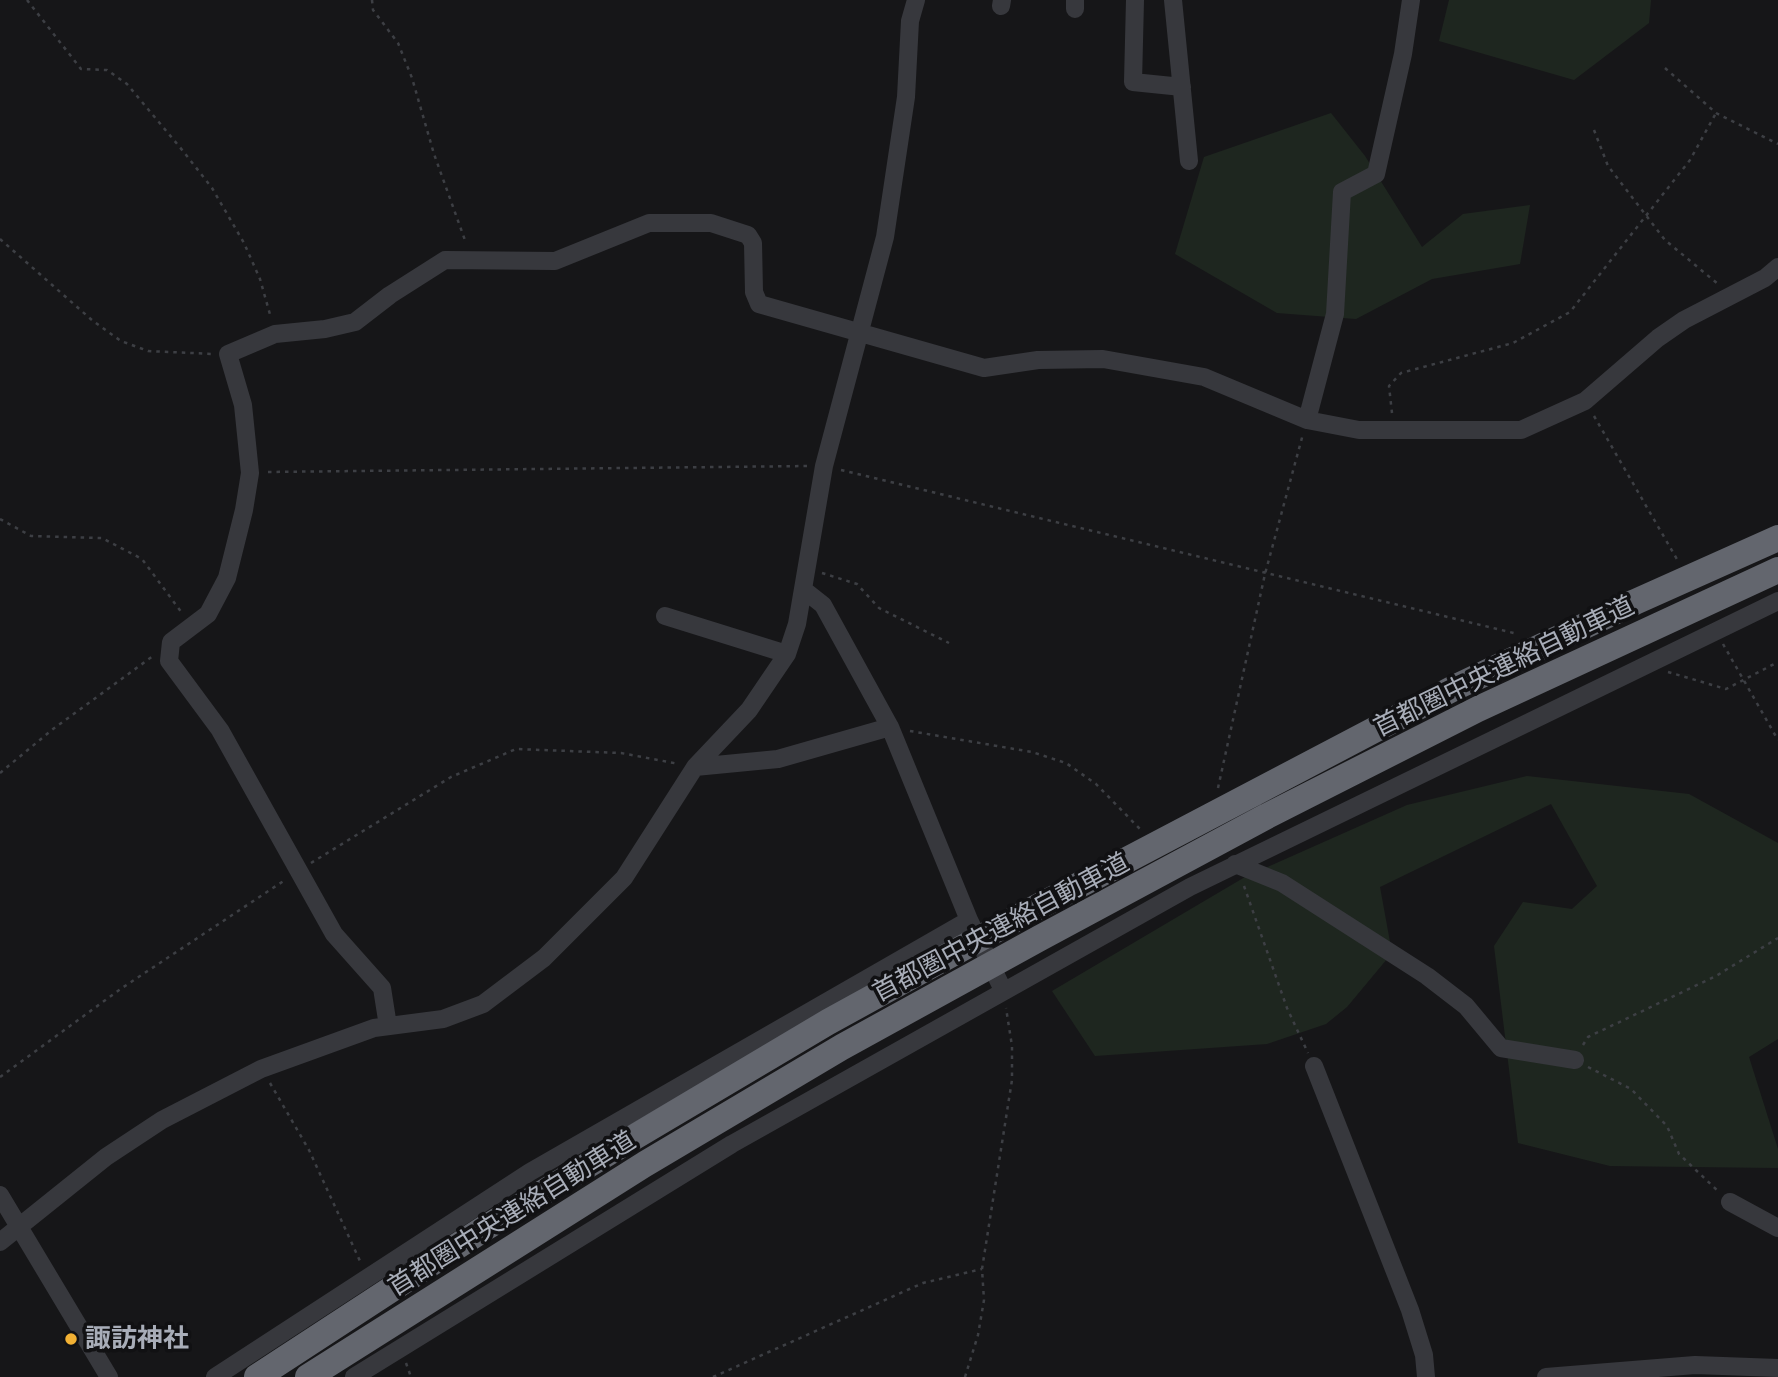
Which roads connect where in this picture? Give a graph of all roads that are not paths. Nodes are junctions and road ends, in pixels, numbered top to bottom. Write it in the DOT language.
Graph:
graph roads {
  1 [pos="916,0"];
  2 [pos="1135,0"];
  3 [pos="1173,0"];
  4 [pos="1411,0"];
  5 [pos="1182,87"];
  6 [pos="1189,161"];
  7 [pos="1778,267"];
  8 [pos="858,333"];
  9 [pos="1307,420"];
  10 [pos="1778,538"];
  11 [pos="1778,570"];
  12 [pos="804,590"];
  13 [pos="1778,601"];
  14 [pos="665,616"];
  15 [pos="787,654"];
  16 [pos="890,727"];
  17 [pos="695,767"];
  18 [pos="1235,864"];
  19 [pos="969,920"];
  20 [pos="1003,990"];
  21 [pos="388,1026"];
  22 [pos="1575,1060"];
  23 [pos="1314,1066"];
  24 [pos="0,1195"];
  25 [pos="1730,1202"];
  26 [pos="1774,1223"];
  27 [pos="19,1225"];
  28 [pos="0,1242"];
  29 [pos="1778,1368"];
  30 [pos="110,1377"];
  31 [pos="215,1377"];
  32 [pos="257,1377"];
  33 [pos="308,1377"];
  34 [pos="354,1377"];
  35 [pos="1426,1377"];
  36 [pos="1546,1377"];
  1 -- 8 [label="street"];
  2 -- 5 [label="street"];
  3 -- 5 [label="street"];
  4 -- 9 [label="street"];
  5 -- 6 [label="street"];
  7 -- 9 [label="street"];
  8 -- 9 [label="street"];
  8 -- 12 [label="street"];
  8 -- 21 [label="street"];
  10 -- 32 [label="highway, 首都圏中央連絡自動車道, bridge"];
  11 -- 33 [label="highway, 首都圏中央連絡自動車道, bridge"];
  12 -- 15 [label="street"];
  12 -- 16 [label="street"];
  13 -- 18 [label="street"];
  14 -- 15 [label="street"];
  15 -- 17 [label="street"];
  16 -- 17 [label="street"];
  16 -- 19 [label="street"];
  17 -- 21 [label="street"];
  18 -- 20 [label="street"];
  18 -- 22 [label="street"];
  19 -- 20 [label="street"];
  19 -- 31 [label="street"];
  20 -- 34 [label="street"];
  21 -- 27 [label="street"];
  23 -- 35 [label="street"];
  24 -- 27 [label="street"];
  25 -- 26 [label="street"];
  27 -- 28 [label="street"];
  27 -- 30 [label="street"];
  29 -- 36 [label="street"];
}
